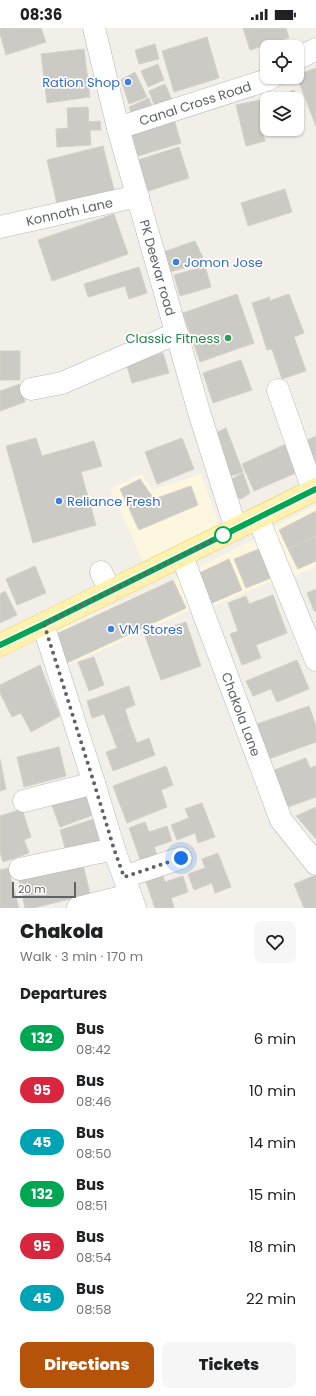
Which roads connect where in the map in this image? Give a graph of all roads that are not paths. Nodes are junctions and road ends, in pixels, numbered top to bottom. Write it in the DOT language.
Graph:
graph roads {
  1 [pos="94,28"];
  2 [pos="316,49"];
  3 [pos="304,55"];
  4 [pos="260,82"];
  5 [pos="118,128"];
  6 [pos="138,196"];
  7 [pos="0,227"];
  8 [pos="177,332"];
  9 [pos="30,389"];
  10 [pos="278,390"];
  11 [pos="315,490"];
  12 [pos="258,518"];
  13 [pos="236,529"];
  14 [pos="182,556"];
  15 [pos="44,624"];
  16 [pos="0,645"];
  17 [pos="316,660"];
  18 [pos="94,783"];
  19 [pos="24,801"];
  20 [pos="114,849"];
  21 [pos="181,858"];
  22 [pos="316,864"];
  23 [pos="20,869"];
  24 [pos="129,893"];
  25 [pos="78,908"];
  1 -- 5 [label="street, PK Deevar road"];
  2 -- 3 [label="street"];
  4 -- 5 [label="street, Canal Cross Road"];
  5 -- 6 [label="street, PK Deevar road"];
  6 -- 7 [label="street, Konnoth Lane"];
  6 -- 8 [label="street, PK Deevar road"];
  8 -- 9 [label="street"];
  8 -- 13 [label="street, PK Deevar road"];
  10 -- 11 [label="street"];
  11 -- 12 [label="main road"];
  12 -- 13 [label="main road"];
  12 -- 17 [label="street"];
  13 -- 14 [label="main road"];
  14 -- 15 [label="main road"];
  14 -- 22 [label="street, Chakola Lane"];
  15 -- 16 [label="main road"];
  15 -- 18 [label="street"];
  18 -- 19 [label="street"];
  18 -- 20 [label="street"];
  20 -- 23 [label="street"];
  20 -- 24 [label="street"];
  21 -- 24 [label="street"];
  24 -- 25 [label="street"];
}
